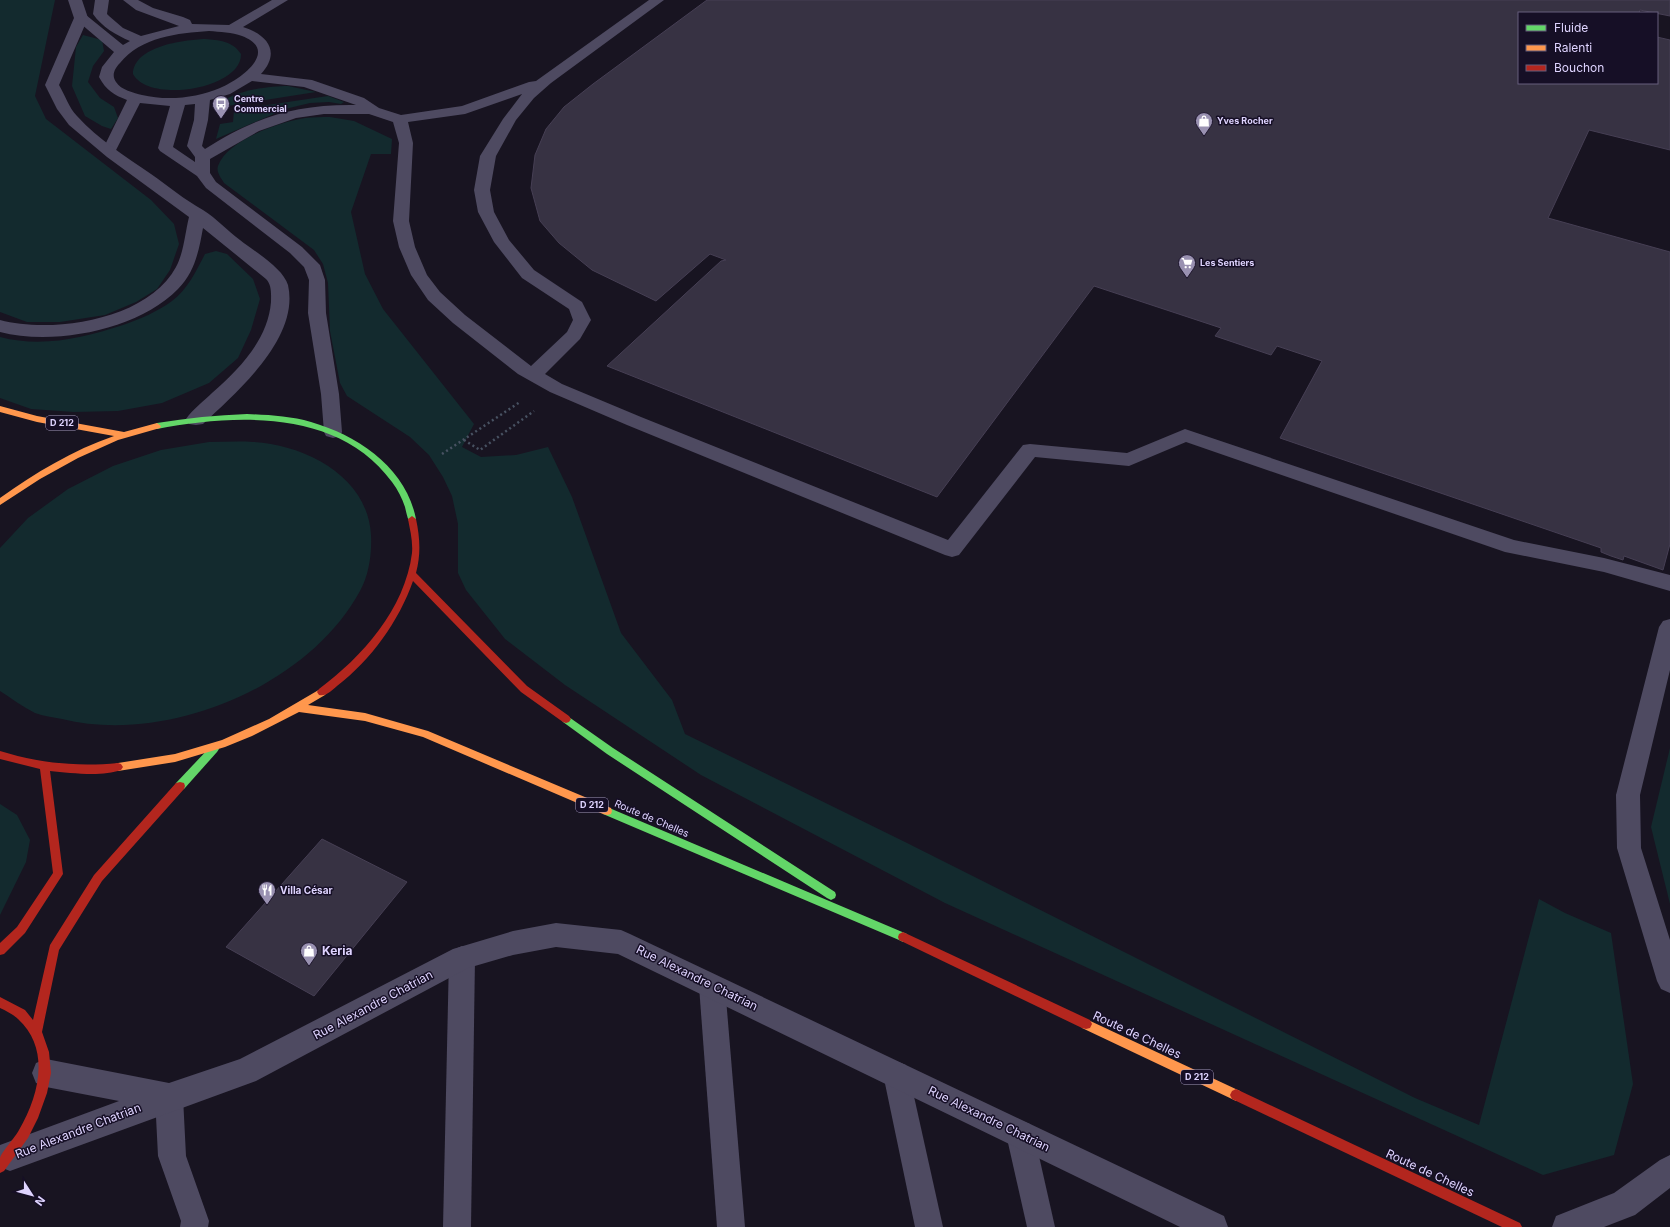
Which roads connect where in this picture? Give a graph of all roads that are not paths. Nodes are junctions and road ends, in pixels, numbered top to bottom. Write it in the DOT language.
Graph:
graph roads {
  1 [pos="75,0"];
  2 [pos="102,0"];
  3 [pos="130,0"];
  4 [pos="281,0"];
  5 [pos="657,0"];
  6 [pos="81,18"];
  7 [pos="187,28"];
  8 [pos="231,28"];
  9 [pos="142,41"];
  10 [pos="123,52"];
  11 [pos="250,77"];
  12 [pos="546,80"];
  13 [pos="203,97"];
  14 [pos="135,99"];
  15 [pos="179,101"];
  16 [pos="374,111"];
  17 [pos="400,119"];
  18 [pos="110,151"];
  19 [pos="202,165"];
  20 [pos="198,214"];
  21 [pos="0,326"];
  22 [pos="533,375"];
  23 [pos="0,409"];
  24 [pos="196,419"];
  25 [pos="333,432"];
  26 [pos="125,435"];
  27 [pos="0,502"];
  28 [pos="412,574"];
  29 [pos="1670,583"];
  30 [pos="1670,627"];
  31 [pos="299,708"];
  32 [pos="214,749"];
  33 [pos="0,755"];
  34 [pos="45,767"];
  35 [pos="879,926"];
  36 [pos="0,950"];
  37 [pos="462,958"];
  38 [pos="1670,981"];
  39 [pos="712,986"];
  40 [pos="0,1002"];
  41 [pos="37,1030"];
  42 [pos="46,1073"];
  43 [pos="896,1074"];
  44 [pos="169,1097"];
  45 [pos="1020,1134"];
  46 [pos="5,1162"];
  47 [pos="1670,1170"];
  48 [pos="731,1220"];
  49 [pos="194,1227"];
  50 [pos="457,1227"];
  51 [pos="928,1227"];
  52 [pos="1041,1227"];
  53 [pos="1213,1227"];
  54 [pos="1516,1227"];
  55 [pos="1567,1227"];
  1 -- 6 [label="street"];
  2 -- 9 [label="lane"];
  3 -- 7 [label="lane"];
  4 -- 8 [label="lane"];
  5 -- 12 [label="lane"];
  6 -- 10 [label="lane"];
  6 -- 18 [label="street"];
  7 -- 8 [label="lane"];
  7 -- 9 [label="lane"];
  8 -- 11 [label="lane"];
  9 -- 10 [label="lane"];
  10 -- 14 [label="lane"];
  11 -- 13 [label="lane"];
  11 -- 16 [label="lane"];
  12 -- 17 [label="lane"];
  12 -- 22 [label="lane"];
  13 -- 15 [label="lane"];
  13 -- 19 [label="lane"];
  14 -- 15 [label="lane"];
  14 -- 18 [label="lane"];
  15 -- 19 [label="lane"];
  16 -- 17 [label="lane"];
  16 -- 19 [label="lane"];
  17 -- 22 [label="lane"];
  18 -- 20 [label="street"];
  19 -- 25 [label="lane"];
  20 -- 21 [label="street"];
  20 -- 24 [label="street"];
  22 -- 29 [label="lane"];
  23 -- 26 [label="main road, D 212"];
  24 -- 25 [label="main road"];
  24 -- 26 [label="main road"];
  25 -- 28 [label="main road"];
  26 -- 27 [label="main road"];
  28 -- 31 [label="main road"];
  28 -- 35 [label="main road, Route de Chelles / D 212"];
  30 -- 38 [label="lane"];
  31 -- 32 [label="main road"];
  31 -- 35 [label="main road, Route de Chelles / D 212"];
  32 -- 34 [label="main road"];
  32 -- 41 [label="main road"];
  33 -- 34 [label="main road"];
  34 -- 36 [label="main road"];
  35 -- 54 [label="main road, Route de Chelles / D 212"];
  37 -- 39 [label="street, Rue Alexandre Chatrian"];
  37 -- 44 [label="street, Rue Alexandre Chatrian"];
  37 -- 50 [label="lane"];
  39 -- 43 [label="street, Rue Alexandre Chatrian"];
  39 -- 48 [label="lane"];
  40 -- 41 [label="main road"];
  41 -- 42 [label="main road"];
  42 -- 44 [label="street, Rue Alexandre Chatrian"];
  42 -- 46 [label="main road"];
  43 -- 45 [label="street, Rue Alexandre Chatrian"];
  43 -- 51 [label="lane"];
  44 -- 46 [label="street, Rue Alexandre Chatrian"];
  44 -- 49 [label="lane"];
  45 -- 52 [label="lane"];
  45 -- 53 [label="street, Rue Alexandre Chatrian"];
  47 -- 55 [label="street"];
}
